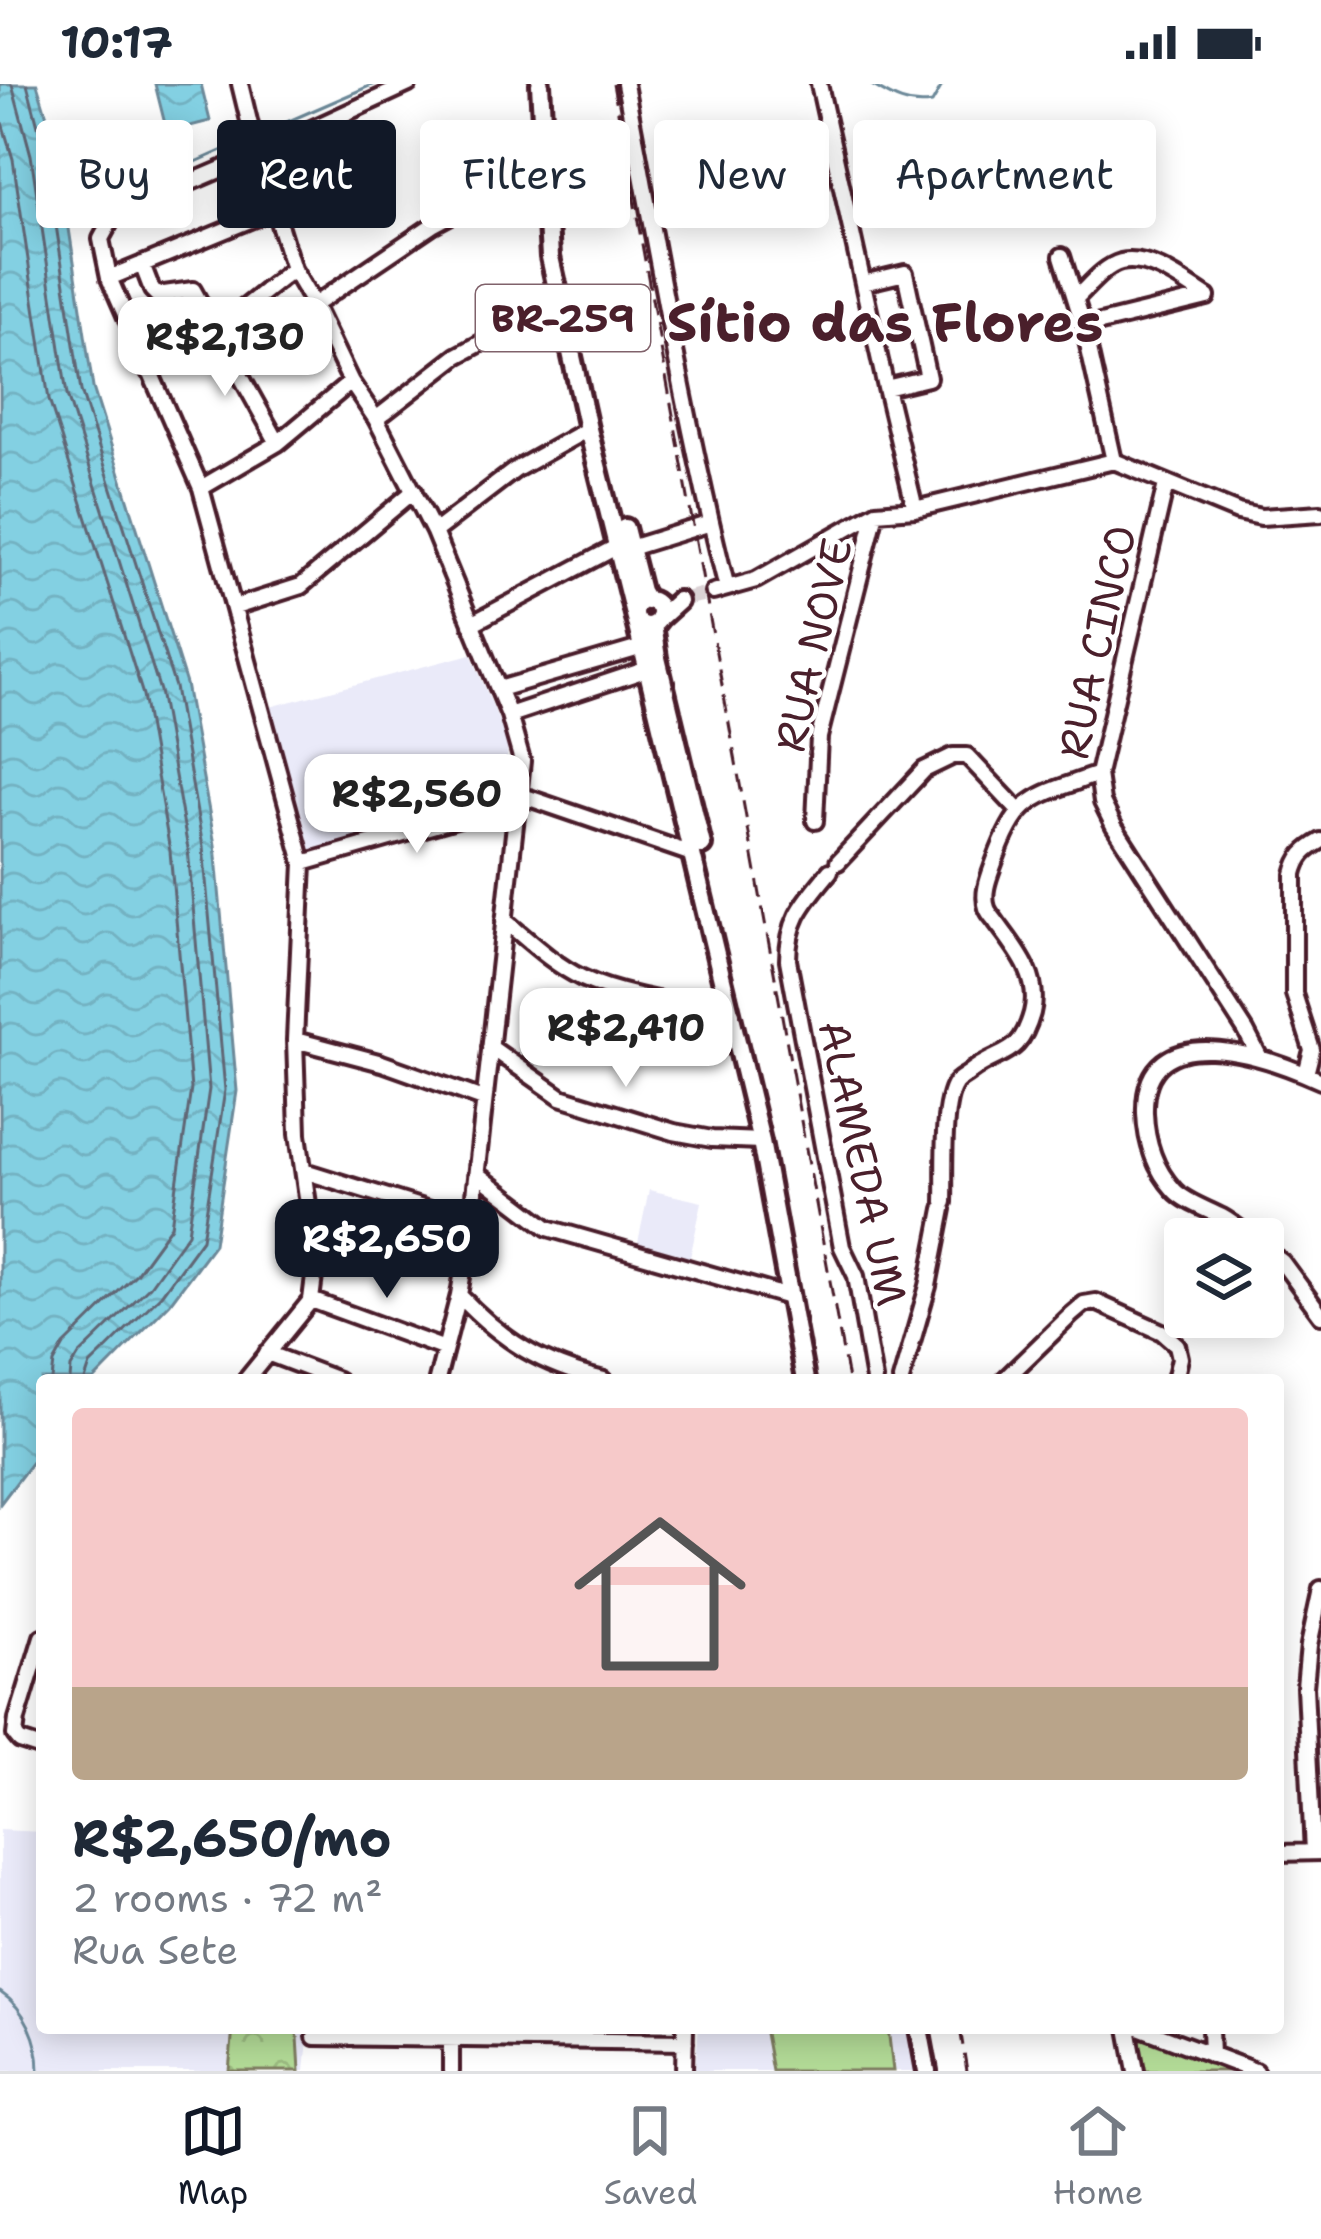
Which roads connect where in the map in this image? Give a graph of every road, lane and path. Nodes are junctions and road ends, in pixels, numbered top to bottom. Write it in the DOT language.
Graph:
graph roads {
  1 [pos="240,84"];
  2 [pos="410,84"];
  3 [pos="540,84"];
  4 [pos="550,84"];
  5 [pos="625,84"];
  6 [pos="818,84"];
  7 [pos="249,120"];
  8 [pos="329,120"];
  9 [pos="542,120"];
  10 [pos="217,170"];
  11 [pos="230,228"];
  12 [pos="280,228"];
  13 [pos="428,228"];
  14 [pos="548,228"];
  15 [pos="1063,256"];
  16 [pos="142,264"];
  17 [pos="293,269"];
  18 [pos="109,278"];
  19 [pos="863,284"];
  20 [pos="1076,298"];
  21 [pos="559,301"];
  22 [pos="314,305"];
  23 [pos="1084,327"];
  24 [pos="215,331"];
  25 [pos="149,372"];
  26 [pos="351,382"];
  27 [pos="886,388"];
  28 [pos="376,419"];
  29 [pos="588,429"];
  30 [pos="278,443"];
  31 [pos="1114,461"];
  32 [pos="1166,484"];
  33 [pos="201,488"];
  34 [pos="414,491"];
  35 [pos="915,508"];
  36 [pos="876,512"];
  37 [pos="1321,513"];
  38 [pos="711,524"];
  39 [pos="434,532"];
  40 [pos="624,547"];
  41 [pos="684,600"];
  42 [pos="235,608"];
  43 [pos="646,613"];
  44 [pos="471,624"];
  45 [pos="643,647"];
  46 [pos="648,669"];
  47 [pos="499,689"];
  48 [pos="509,715"];
  49 [pos="1098,774"];
  50 [pos="518,802"];
  51 [pos="1018,810"];
  52 [pos="815,821"];
  53 [pos="1321,842"];
  54 [pos="692,854"];
  55 [pos="303,863"];
  56 [pos="504,920"];
  57 [pos="732,1014"];
  58 [pos="295,1040"];
  59 [pos="490,1047"];
  60 [pos="1260,1058"];
  61 [pos="1306,1074"];
  62 [pos="1321,1081"];
  63 [pos="483,1100"];
  64 [pos="761,1141"];
  65 [pos="304,1171"];
  66 [pos="477,1174"];
  67 [pos="1222,1218"];
  68 [pos="471,1223"];
  69 [pos="1284,1265"];
  70 [pos="459,1295"];
  71 [pos="789,1297"];
  72 [pos="310,1300"];
  73 [pos="1321,1316"];
  74 [pos="446,1349"];
  75 [pos="267,1353"];
  76 [pos="250,1374"];
  77 [pos="322,1374"];
  78 [pos="439,1374"];
  79 [pos="581,1374"];
  80 [pos="804,1374"];
  81 [pos="814,1374"];
  82 [pos="873,1374"];
  83 [pos="903,1374"];
  84 [pos="1010,1374"];
  85 [pos="1176,1374"];
  86 [pos="1321,1588"];
  87 [pos="36,1657"];
  88 [pos="36,1746"];
  89 [pos="1317,1852"];
  90 [pos="1284,1853"];
  91 [pos="417,2034"];
  92 [pos="451,2034"];
  93 [pos="568,2034"];
  94 [pos="921,2034"];
  95 [pos="932,2034"];
  96 [pos="1129,2034"];
  97 [pos="1157,2034"];
  98 [pos="1210,2034"];
  99 [pos="685,2035"];
  100 [pos="315,2037"];
  101 [pos="1211,2055"];
  102 [pos="451,2071"];
  103 [pos="684,2071"];
  104 [pos="927,2071"];
  105 [pos="937,2071"];
  106 [pos="1136,2071"];
  107 [pos="1255,2071"];
  1 -- 7 [label="street"];
  2 -- 8 [label="street"];
  3 -- 9 [label="main road, BR-259"];
  4 -- 40 [label="main road, BR-259"];
  5 -- 38 [label="street"];
  6 -- 19 [label="street"];
  10 -- 18 [label="street"];
  11 -- 16 [label="street"];
  12 -- 17 [label="street"];
  13 -- 22 [label="street"];
  14 -- 21 [label="main road, BR-259"];
  15 -- 20 [label="street"];
  16 -- 18 [label="street"];
  16 -- 24 [label="street"];
  17 -- 22 [label="street"];
  17 -- 24 [label="street"];
  18 -- 25 [label="street"];
  19 -- 27 [label="street"];
  19 -- 27 [label="street"];
  20 -- 23 [label="street"];
  20 -- 23 [label="street"];
  21 -- 28 [label="street"];
  21 -- 29 [label="main road, BR-259"];
  22 -- 26 [label="street"];
  23 -- 31 [label="street"];
  24 -- 25 [label="street"];
  24 -- 30 [label="street"];
  25 -- 33 [label="street"];
  26 -- 28 [label="street"];
  26 -- 30 [label="street"];
  27 -- 35 [label="street"];
  28 -- 34 [label="street"];
  29 -- 39 [label="street"];
  29 -- 40 [label="main road, BR-259"];
  30 -- 33 [label="street"];
  31 -- 32 [label="street"];
  31 -- 35 [label="street, RUA NOVE"];
  32 -- 37 [label="street"];
  32 -- 49 [label="street, RUA CINCO"];
  33 -- 42 [label="street"];
  34 -- 39 [label="street"];
  34 -- 42 [label="street"];
  35 -- 36 [label="street, RUA NOVE"];
  36 -- 38 [label="street"];
  36 -- 52 [label="street, RUA NOVE"];
  38 -- 40 [label="street"];
  39 -- 44 [label="street"];
  40 -- 43 [label="main road, BR-259"];
  40 -- 44 [label="street"];
  41 -- 43 [label="main road"];
  42 -- 55 [label="street"];
  43 -- 45 [label="main road, BR-259"];
  43 -- 81 [label="main road, BR-259"];
  44 -- 47 [label="street"];
  45 -- 46 [label="main road, BR-259"];
  45 -- 47 [label="street"];
  46 -- 48 [label="street"];
  46 -- 54 [label="main road, BR-259"];
  47 -- 48 [label="street"];
  48 -- 50 [label="street"];
  49 -- 51 [label="street"];
  49 -- 60 [label="street, RUA CINCO"];
  50 -- 54 [label="street"];
  50 -- 55 [label="street"];
  50 -- 56 [label="street"];
  51 -- 82 [label="street, ALAMEDA UM"];
  51 -- 83 [label="street"];
  53 -- 61 [label="street"];
  54 -- 57 [label="main road, BR-259"];
  55 -- 58 [label="street"];
  56 -- 57 [label="street"];
  56 -- 59 [label="street"];
  57 -- 64 [label="main road, BR-259"];
  58 -- 63 [label="street"];
  58 -- 65 [label="street"];
  59 -- 63 [label="street"];
  59 -- 64 [label="street"];
  60 -- 61 [label="street"];
  60 -- 67 [label="street"];
  61 -- 62 [label="street"];
  63 -- 66 [label="street"];
  64 -- 71 [label="main road, BR-259"];
  65 -- 68 [label="street"];
  65 -- 72 [label="street"];
  66 -- 68 [label="street"];
  66 -- 71 [label="street"];
  68 -- 70 [label="street"];
  69 -- 73 [label="street"];
  70 -- 74 [label="street"];
  70 -- 79 [label="street"];
  71 -- 80 [label="main road, BR-259"];
  72 -- 74 [label="street"];
  72 -- 75 [label="street"];
  74 -- 78 [label="street"];
  75 -- 76 [label="street"];
  75 -- 77 [label="street"];
  84 -- 85 [label="street"];
  86 -- 89 [label="street"];
  87 -- 88 [label="street"];
  89 -- 90 [label="street"];
  91 -- 100 [label="street"];
  92 -- 102 [label="street"];
  93 -- 99 [label="street"];
  94 -- 104 [label="main road"];
  95 -- 105 [label="main road"];
  96 -- 106 [label="street"];
  97 -- 101 [label="street"];
  98 -- 101 [label="street"];
  99 -- 103 [label="street"];
  101 -- 107 [label="street"];
}
